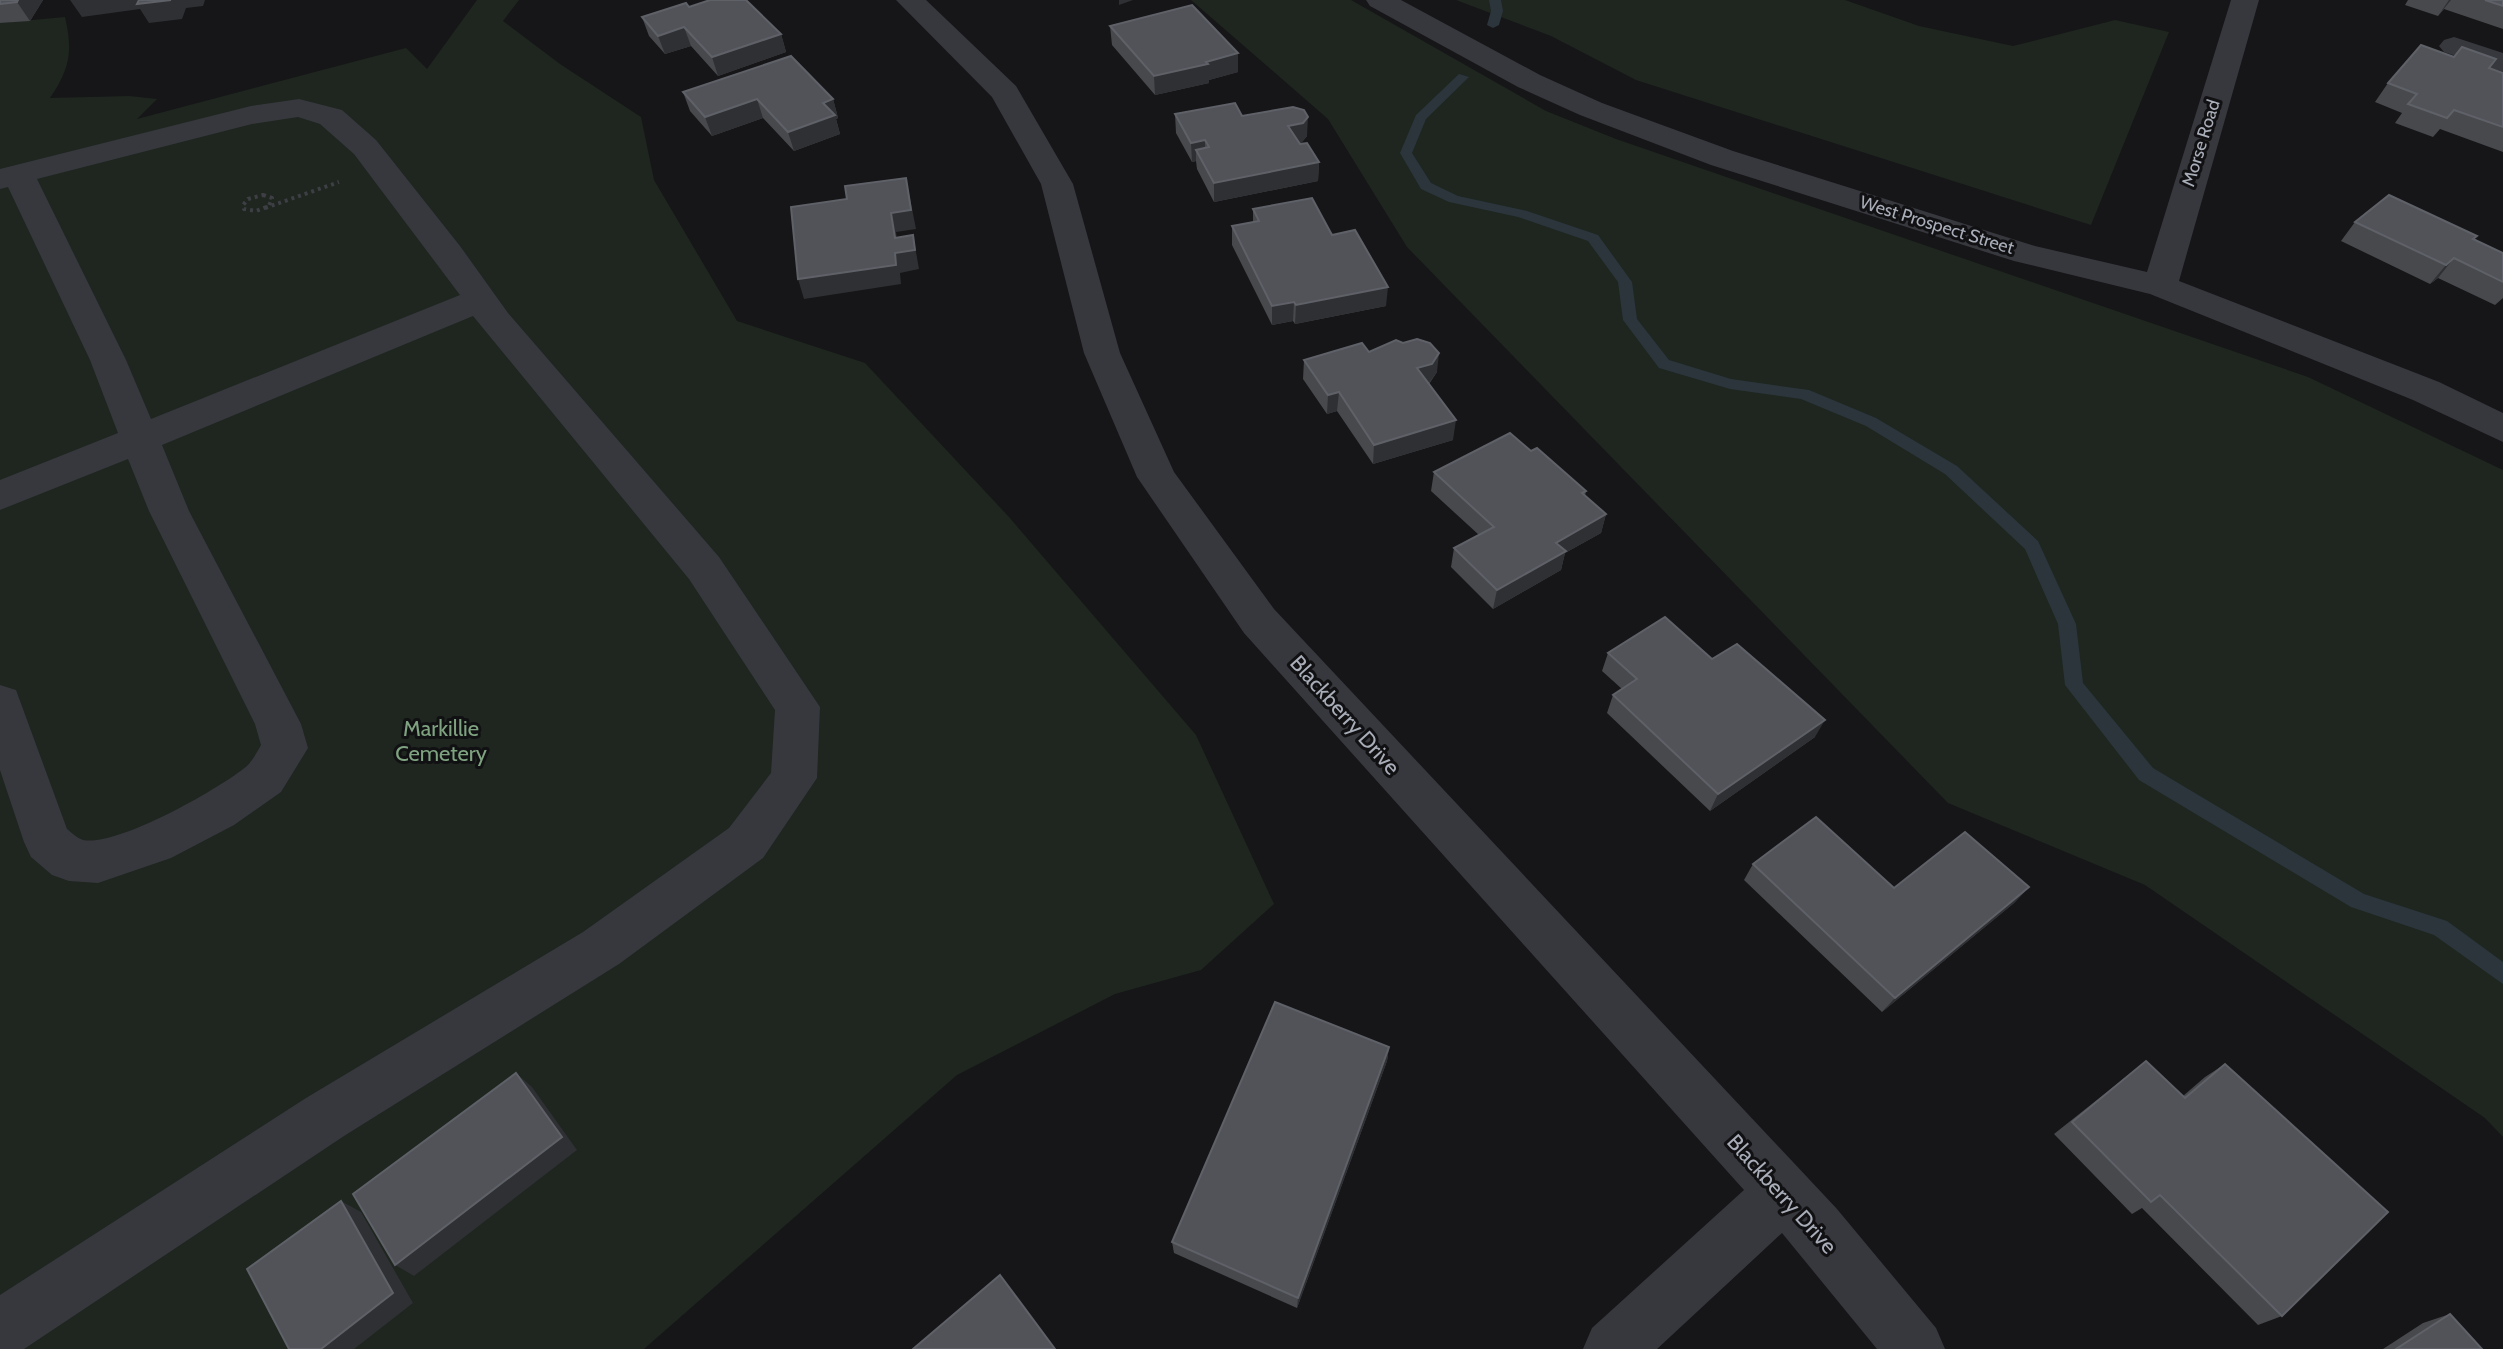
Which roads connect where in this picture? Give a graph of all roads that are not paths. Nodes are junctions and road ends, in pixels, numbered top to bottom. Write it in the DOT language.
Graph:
graph roads {
  1 [pos="910,0"];
  2 [pos="1380,0"];
  3 [pos="2245,0"];
  4 [pos="2454,46"];
  5 [pos="2503,63"];
  6 [pos="9,176"];
  7 [pos="2161,286"];
  8 [pos="480,300"];
  9 [pos="2503,429"];
  10 [pos="138,440"];
  11 [pos="0,496"];
  12 [pos="0,703"];
  13 [pos="1783,1193"];
  14 [pos="0,1330"];
  15 [pos="1613,1349"];
  16 [pos="1915,1349"];
  1 -- 13 [label="street, Blackberry Drive"];
  2 -- 7 [label="street, West Prospect Street"];
  3 -- 7 [label="street, Morse Road"];
  4 -- 5 [label="street"];
  6 -- 8 [label="street"];
  6 -- 10 [label="street"];
  7 -- 9 [label="street, West Prospect Street"];
  8 -- 10 [label="street"];
  8 -- 14 [label="street"];
  10 -- 11 [label="street"];
  10 -- 12 [label="street"];
  13 -- 15 [label="street"];
  13 -- 16 [label="street, Blackberry Drive"];
}
